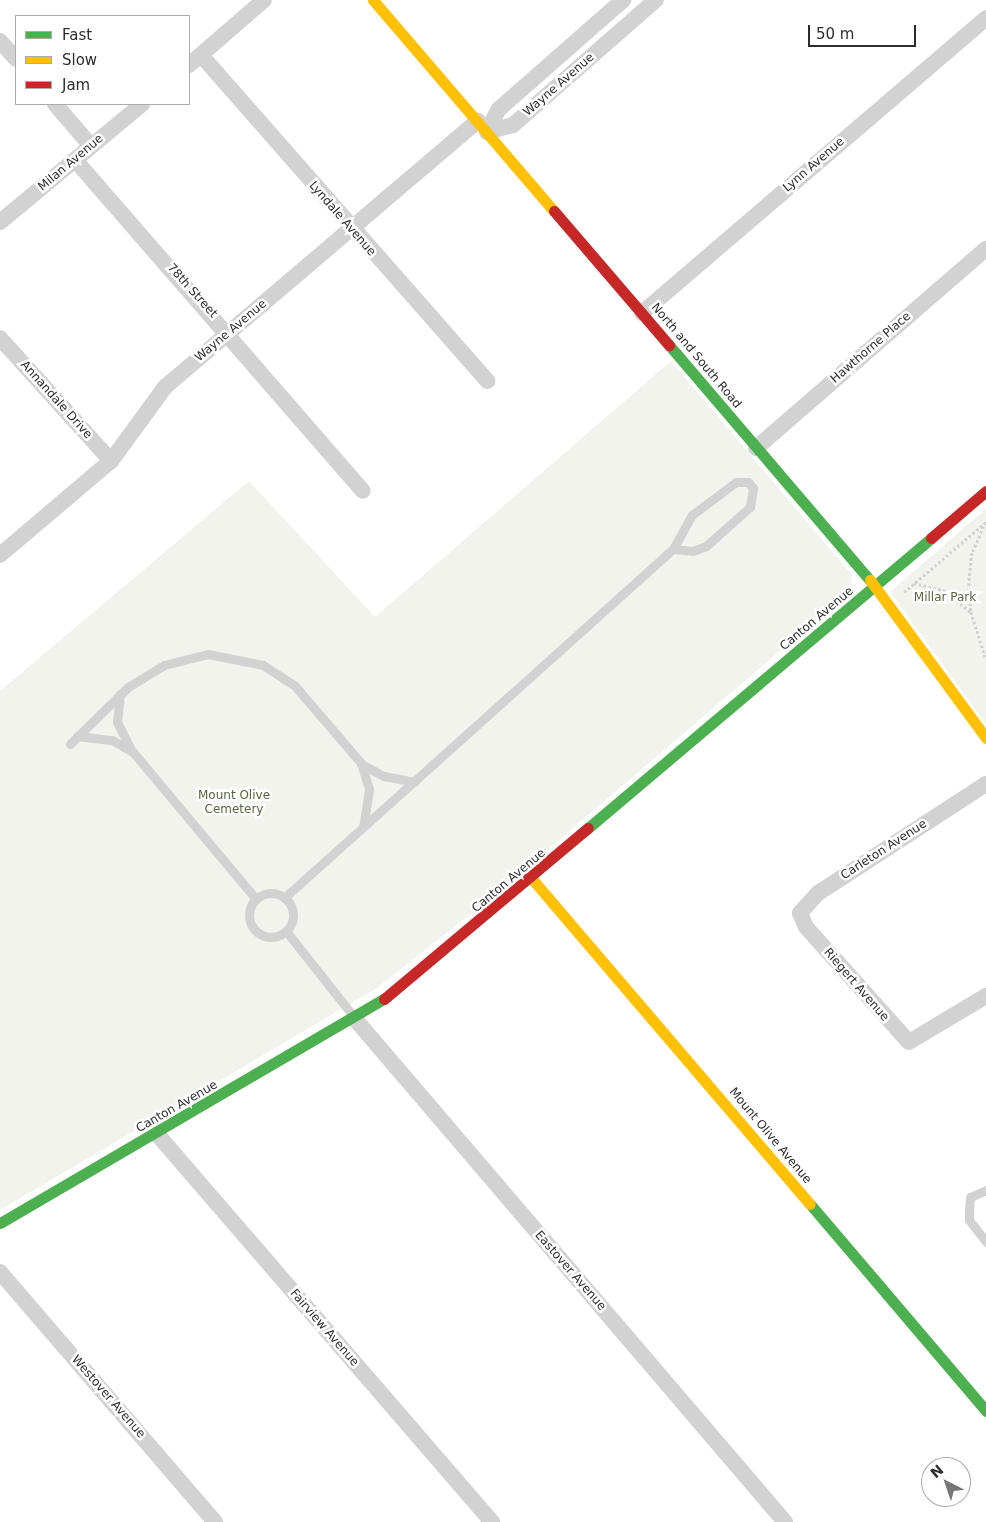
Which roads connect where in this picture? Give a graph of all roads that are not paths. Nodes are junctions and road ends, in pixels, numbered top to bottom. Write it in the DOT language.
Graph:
graph roads {
  1 [pos="264,0"];
  2 [pos="373,0"];
  3 [pos="623,0"];
  4 [pos="629,0"];
  5 [pos="656,0"];
  6 [pos="641,13"];
  7 [pos="986,18"];
  8 [pos="0,41"];
  9 [pos="15,59"];
  10 [pos="195,60"];
  11 [pos="56,105"];
  12 [pos="141,105"];
  13 [pos="482,126"];
  14 [pos="91,146"];
  15 [pos="76,161"];
  16 [pos="0,222"];
  17 [pos="351,230"];
  18 [pos="986,249"];
  19 [pos="642,313"];
  20 [pos="228,332"];
  21 [pos="0,338"];
  22 [pos="487,381"];
  23 [pos="756,448"];
  24 [pos="112,461"];
  25 [pos="364,491"];
  26 [pos="986,491"];
  27 [pos="673,549"];
  28 [pos="0,555"];
  29 [pos="876,588"];
  30 [pos="121,693"];
  31 [pos="78,736"];
  32 [pos="986,738"];
  33 [pos="70,744"];
  34 [pos="133,752"];
  35 [pos="361,763"];
  36 [pos="414,782"];
  37 [pos="986,784"];
  38 [pos="363,827"];
  39 [pos="533,880"];
  40 [pos="284,898"];
  41 [pos="256,899"];
  42 [pos="806,927"];
  43 [pos="286,931"];
  44 [pos="986,996"];
  45 [pos="355,1019"];
  46 [pos="157,1134"];
  47 [pos="986,1190"];
  48 [pos="0,1222"];
  49 [pos="986,1242"];
  50 [pos="0,1272"];
  51 [pos="986,1410"];
  52 [pos="215,1522"];
  53 [pos="492,1522"];
  54 [pos="785,1522"];
  1 -- 10 [label="street"];
  2 -- 13 [label="street, North and South Road"];
  3 -- 13 [label="street, Wayne Avenue"];
  4 -- 6 [label="street"];
  5 -- 6 [label="street, Wayne Avenue"];
  6 -- 13 [label="street, Wayne Avenue"];
  7 -- 19 [label="street, Lynn Avenue"];
  8 -- 9 [label="street"];
  10 -- 17 [label="street, Lyndale Avenue"];
  11 -- 14 [label="street"];
  12 -- 14 [label="street, Milan Avenue"];
  13 -- 17 [label="street, Wayne Avenue"];
  13 -- 19 [label="street, North and South Road"];
  14 -- 15 [label="street, Milan Avenue"];
  15 -- 16 [label="street, Milan Avenue"];
  15 -- 20 [label="street, 78th Street"];
  17 -- 20 [label="street, Wayne Avenue"];
  17 -- 22 [label="street, Lyndale Avenue"];
  18 -- 23 [label="street, Hawthorne Place"];
  19 -- 23 [label="street, North and South Road"];
  20 -- 24 [label="street, Wayne Avenue"];
  20 -- 25 [label="street, 78th Street"];
  21 -- 24 [label="street, Annandale Drive"];
  23 -- 29 [label="street, North and South Road"];
  24 -- 28 [label="street, Wayne Avenue"];
  26 -- 29 [label="street, Canton Avenue"];
  27 -- 27 [label="lane"];
  27 -- 36 [label="lane"];
  29 -- 32 [label="street, North and South Road"];
  29 -- 39 [label="street, Canton Avenue"];
  30 -- 31 [label="lane"];
  30 -- 34 [label="lane"];
  30 -- 35 [label="lane"];
  31 -- 33 [label="lane"];
  31 -- 34 [label="lane"];
  34 -- 41 [label="lane"];
  35 -- 36 [label="lane"];
  35 -- 38 [label="lane"];
  36 -- 38 [label="lane"];
  37 -- 42 [label="street, Carleton Avenue"];
  38 -- 40 [label="lane"];
  39 -- 45 [label="street, Canton Avenue"];
  39 -- 51 [label="street, Mount Olive Avenue"];
  40 -- 41 [label="lane"];
  40 -- 43 [label="lane"];
  41 -- 43 [label="lane"];
  42 -- 44 [label="street, Riegert Avenue"];
  43 -- 45 [label="lane"];
  45 -- 46 [label="street, Canton Avenue"];
  45 -- 54 [label="street, Eastover Avenue"];
  46 -- 48 [label="street, Canton Avenue"];
  46 -- 53 [label="street, Fairview Avenue"];
  47 -- 49 [label="lane"];
  50 -- 52 [label="street, Westover Avenue"];
}
